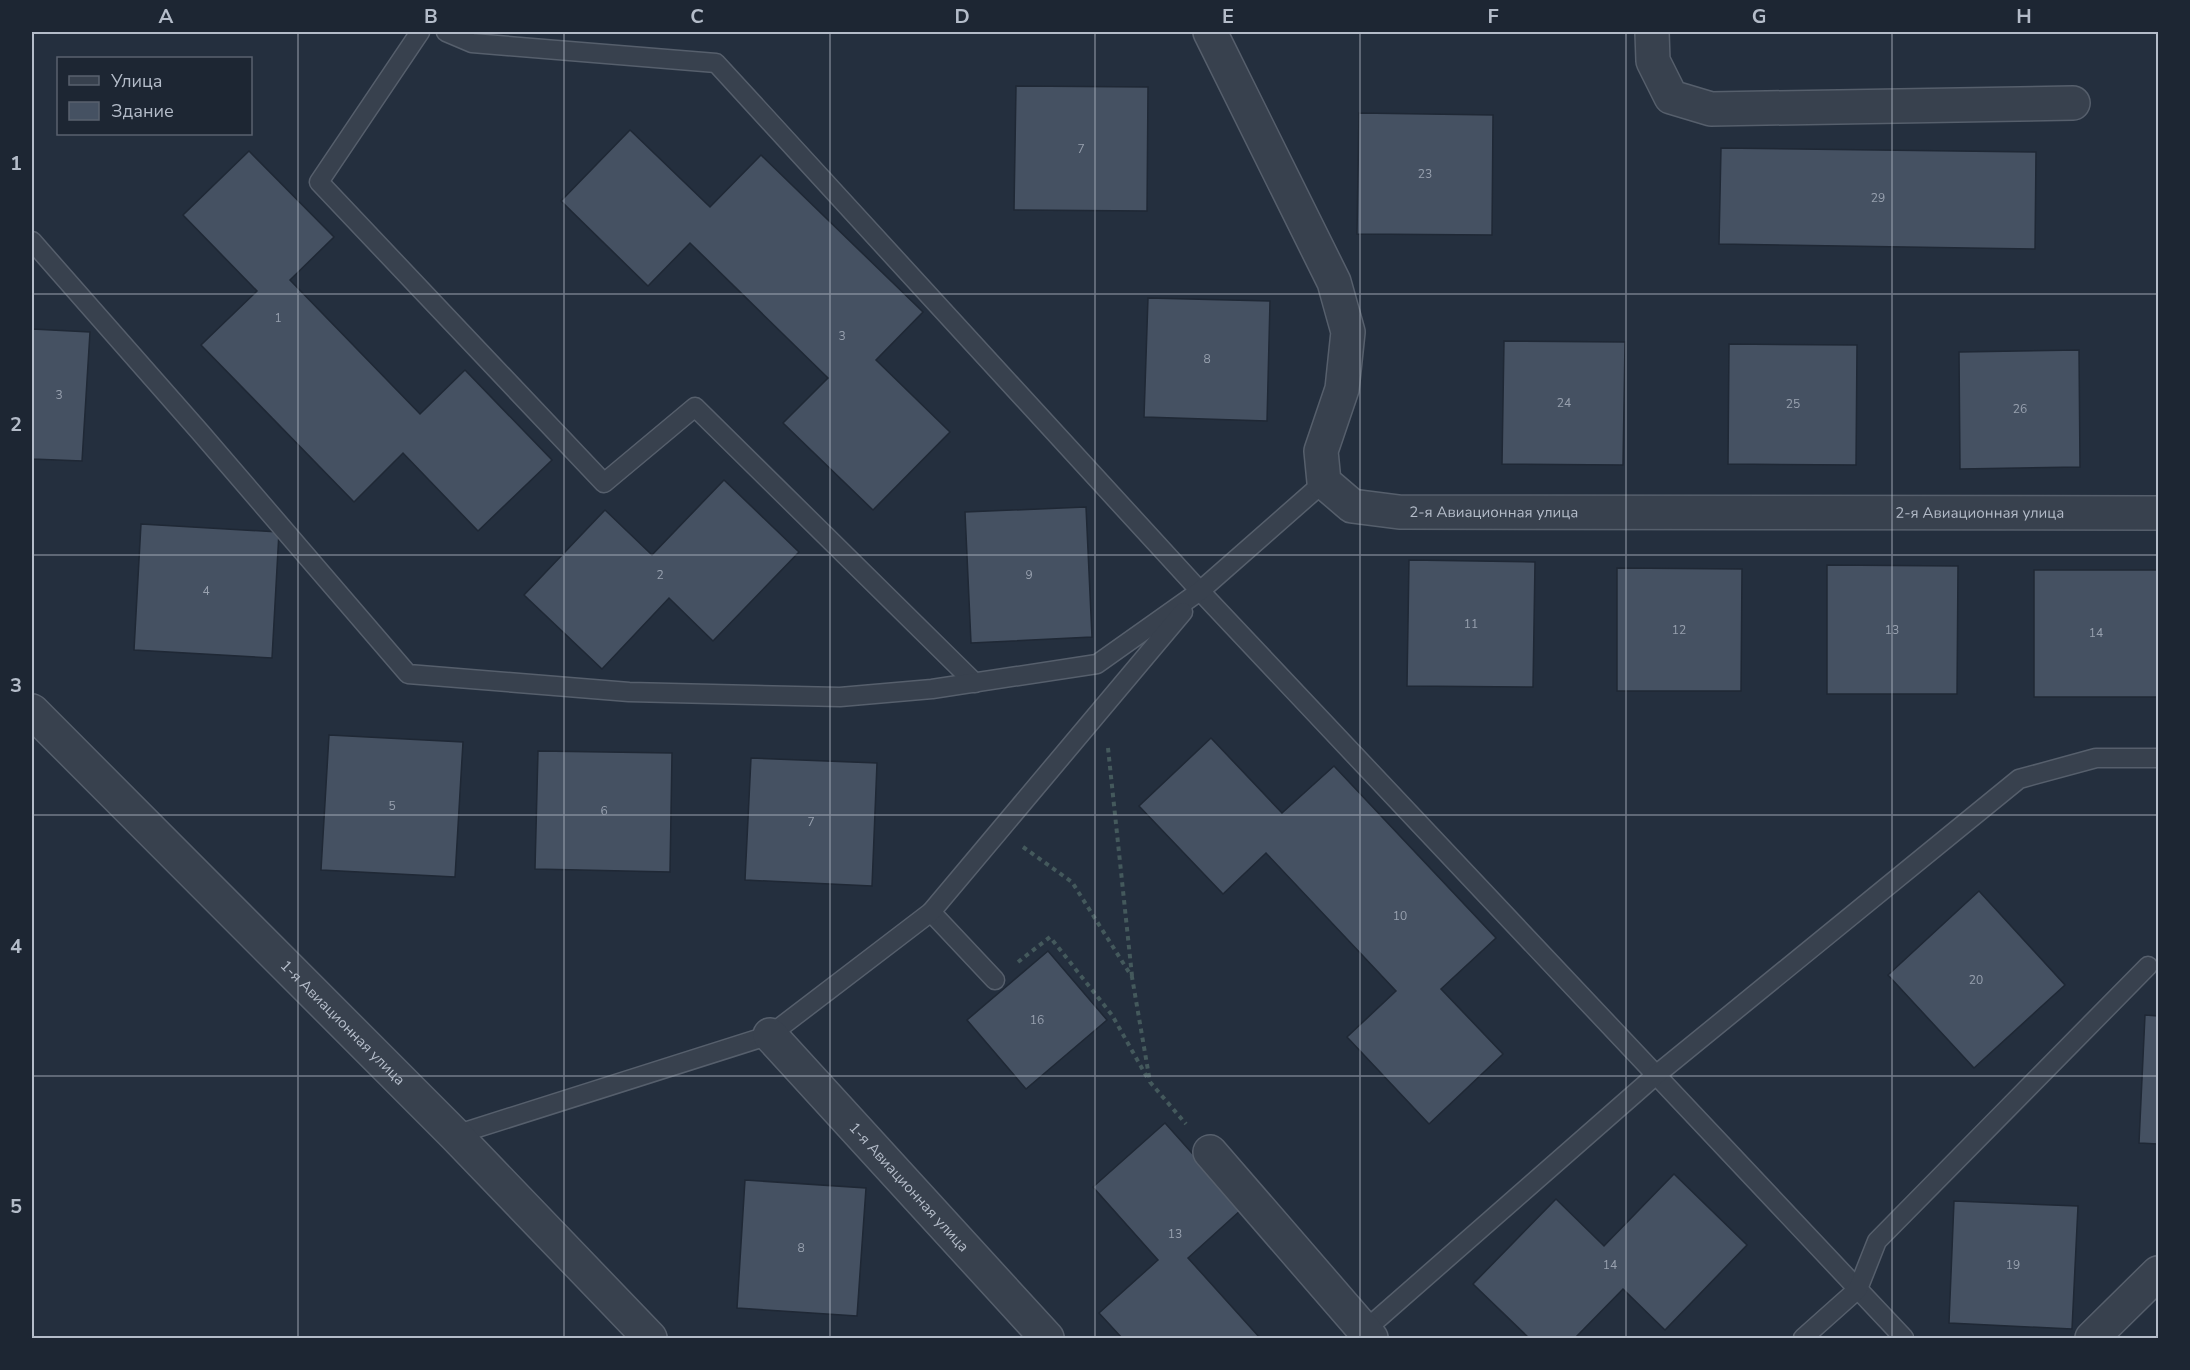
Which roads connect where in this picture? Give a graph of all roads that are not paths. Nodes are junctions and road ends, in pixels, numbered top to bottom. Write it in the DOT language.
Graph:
graph roads {
  1 [pos="420,32"];
  2 [pos="446,32"];
  3 [pos="1210,32"];
  4 [pos="1652,32"];
  5 [pos="2073,104"];
  6 [pos="32,241"];
  7 [pos="1324,482"];
  8 [pos="2158,513"];
  9 [pos="1200,591"];
  10 [pos="975,682"];
  11 [pos="32,711"];
  12 [pos="2158,758"];
  13 [pos="931,912"];
  14 [pos="2148,966"];
  15 [pos="995,980"];
  16 [pos="770,1035"];
  17 [pos="1656,1075"];
  18 [pos="455,1135"];
  19 [pos="1210,1152"];
  20 [pos="2158,1273"];
  21 [pos="1858,1289"];
  22 [pos="1367,1335"];
  23 [pos="650,1338"];
  24 [pos="1047,1338"];
  25 [pos="1803,1338"];
  26 [pos="1904,1338"];
  27 [pos="2092,1338"];
  1 -- 10 [label="lane"];
  2 -- 9 [label="lane"];
  3 -- 7 [label="street"];
  4 -- 5 [label="street"];
  6 -- 10 [label="lane"];
  7 -- 8 [label="street, 2-я Авиационная улица"];
  7 -- 9 [label="lane"];
  9 -- 10 [label="lane"];
  9 -- 13 [label="lane"];
  9 -- 17 [label="lane"];
  11 -- 18 [label="street, 1-я Авиационная улица"];
  12 -- 17 [label="lane"];
  13 -- 15 [label="lane"];
  13 -- 16 [label="lane"];
  14 -- 21 [label="lane"];
  16 -- 18 [label="lane"];
  16 -- 24 [label="street, 1-я Авиационная улица"];
  17 -- 21 [label="lane"];
  17 -- 22 [label="lane"];
  18 -- 23 [label="street, 1-я Авиационная улица"];
  19 -- 22 [label="street"];
  20 -- 27 [label="street"];
  21 -- 25 [label="lane"];
  21 -- 26 [label="lane"];
}
